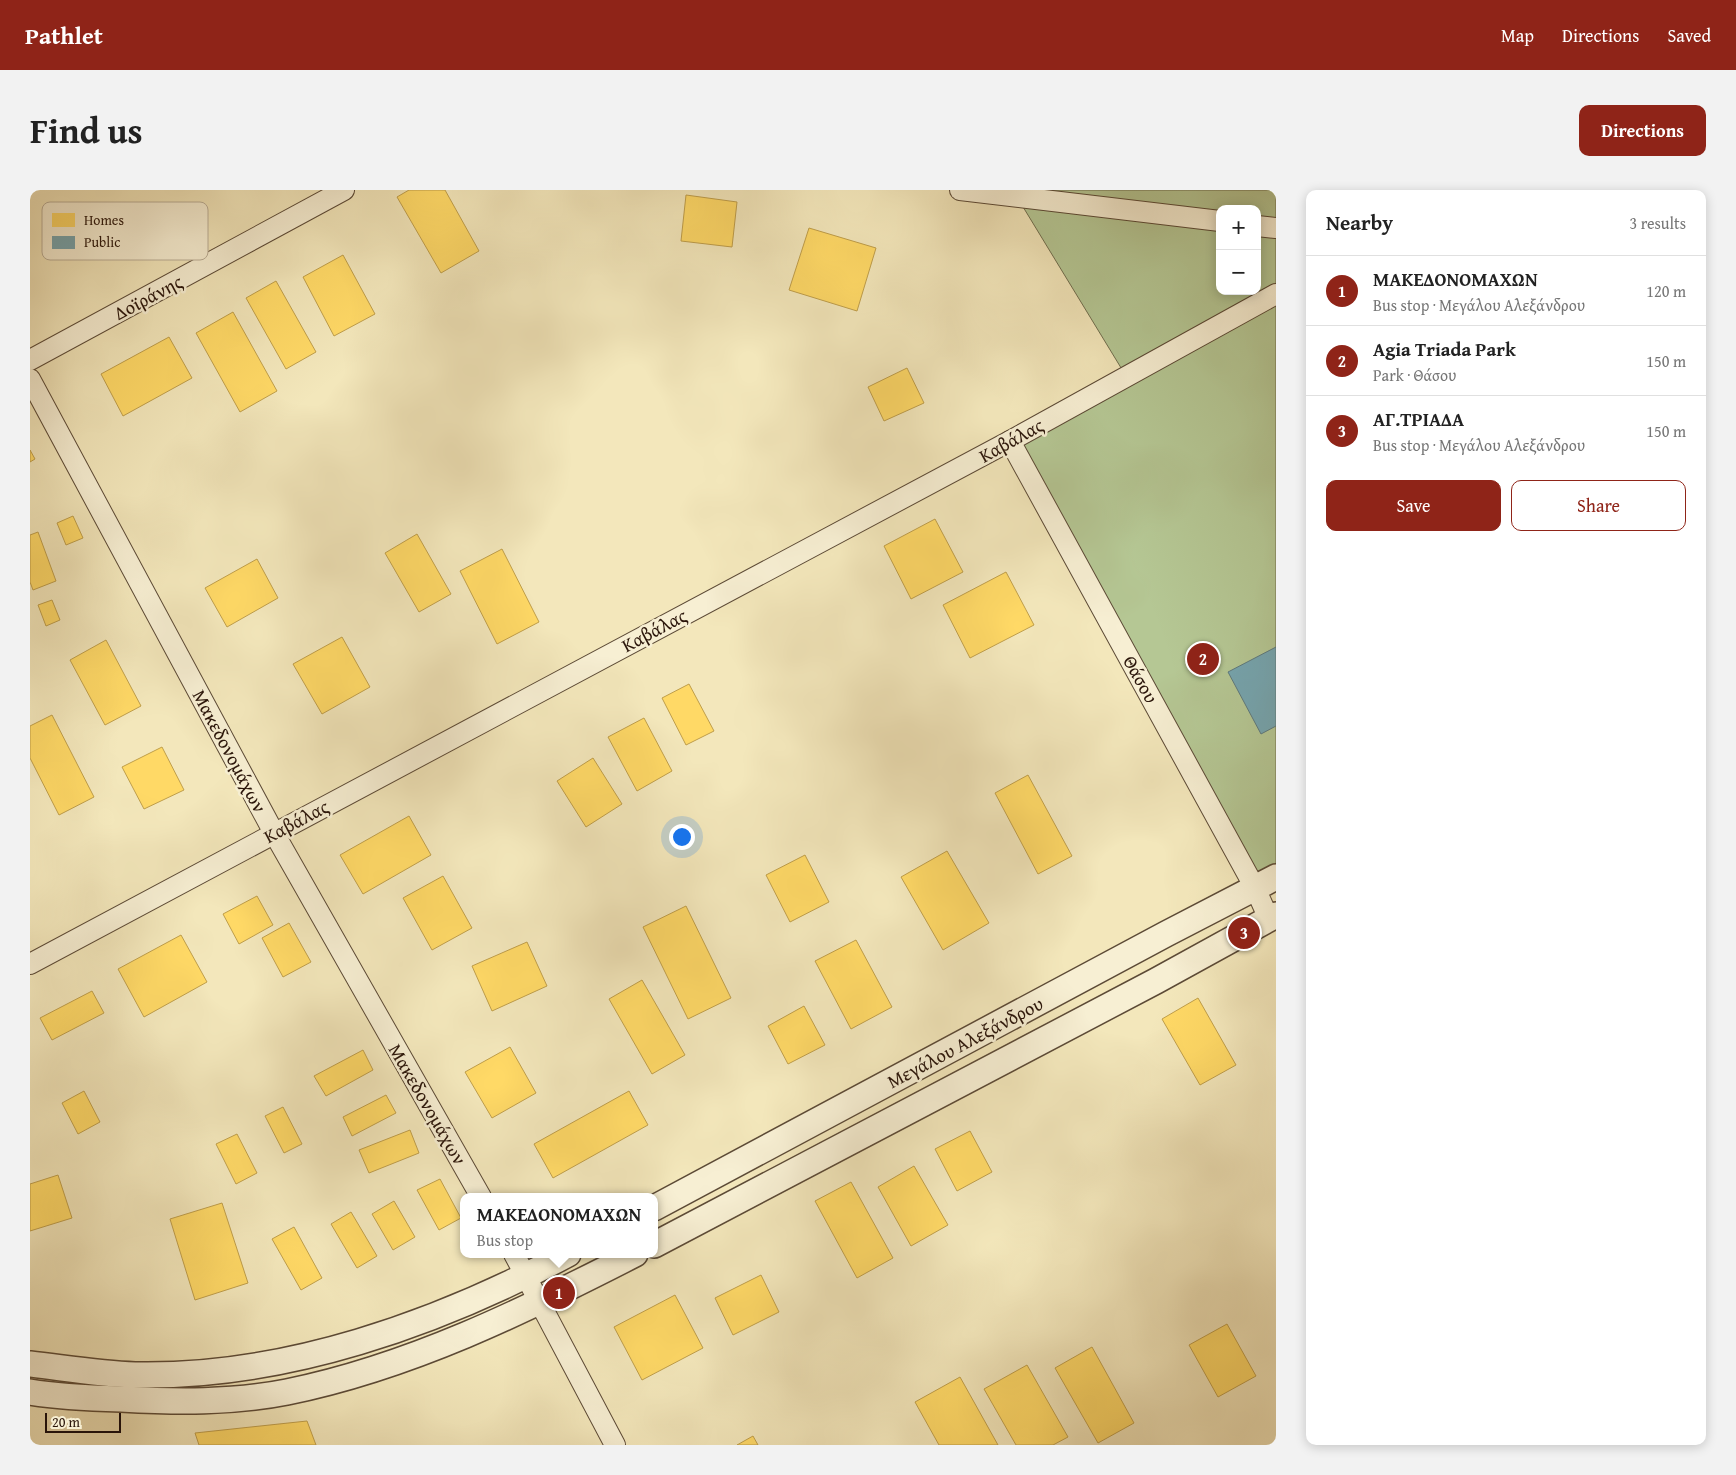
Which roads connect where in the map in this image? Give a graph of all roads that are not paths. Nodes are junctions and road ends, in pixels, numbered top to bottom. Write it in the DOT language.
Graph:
graph roads {
  1 [pos="344,190"];
  2 [pos="960,190"];
  3 [pos="1216,221"];
  4 [pos="1261,226"];
  5 [pos="1276,228"];
  6 [pos="1276,294"];
  7 [pos="30,360"];
  8 [pos="30,379"];
  9 [pos="1010,441"];
  10 [pos="274,833"];
  11 [pos="1265,882"];
  12 [pos="1273,917"];
  13 [pos="30,964"];
  14 [pos="479,1193"];
  15 [pos="658,1206"];
  16 [pos="658,1243"];
  17 [pos="516,1258"];
  18 [pos="561,1258"];
  19 [pos="627,1258"];
  20 [pos="527,1276"];
  21 [pos="539,1303"];
  22 [pos="30,1364"];
  23 [pos="30,1392"];
  24 [pos="615,1445"];
  1 -- 7 [label="street, Δοϊράνης"];
  2 -- 3 [label="street"];
  4 -- 5 [label="street"];
  6 -- 9 [label="street, Καβάλας"];
  8 -- 10 [label="street, Μακεδονομάχων"];
  9 -- 10 [label="street, Καβάλας"];
  9 -- 11 [label="street, Θάσου"];
  10 -- 13 [label="street, Καβάλας"];
  10 -- 14 [label="street, Μακεδονομάχων"];
  11 -- 12 [label="street, Θάσου"];
  11 -- 15 [label="street, Μεγάλου Αλεξάνδρου"];
  12 -- 16 [label="street, Μεγάλου Αλεξάνδρου"];
  17 -- 20 [label="street"];
  18 -- 20 [label="street"];
  19 -- 21 [label="street"];
  20 -- 21 [label="street"];
  20 -- 22 [label="street"];
  21 -- 23 [label="street"];
  21 -- 24 [label="street"];
}
